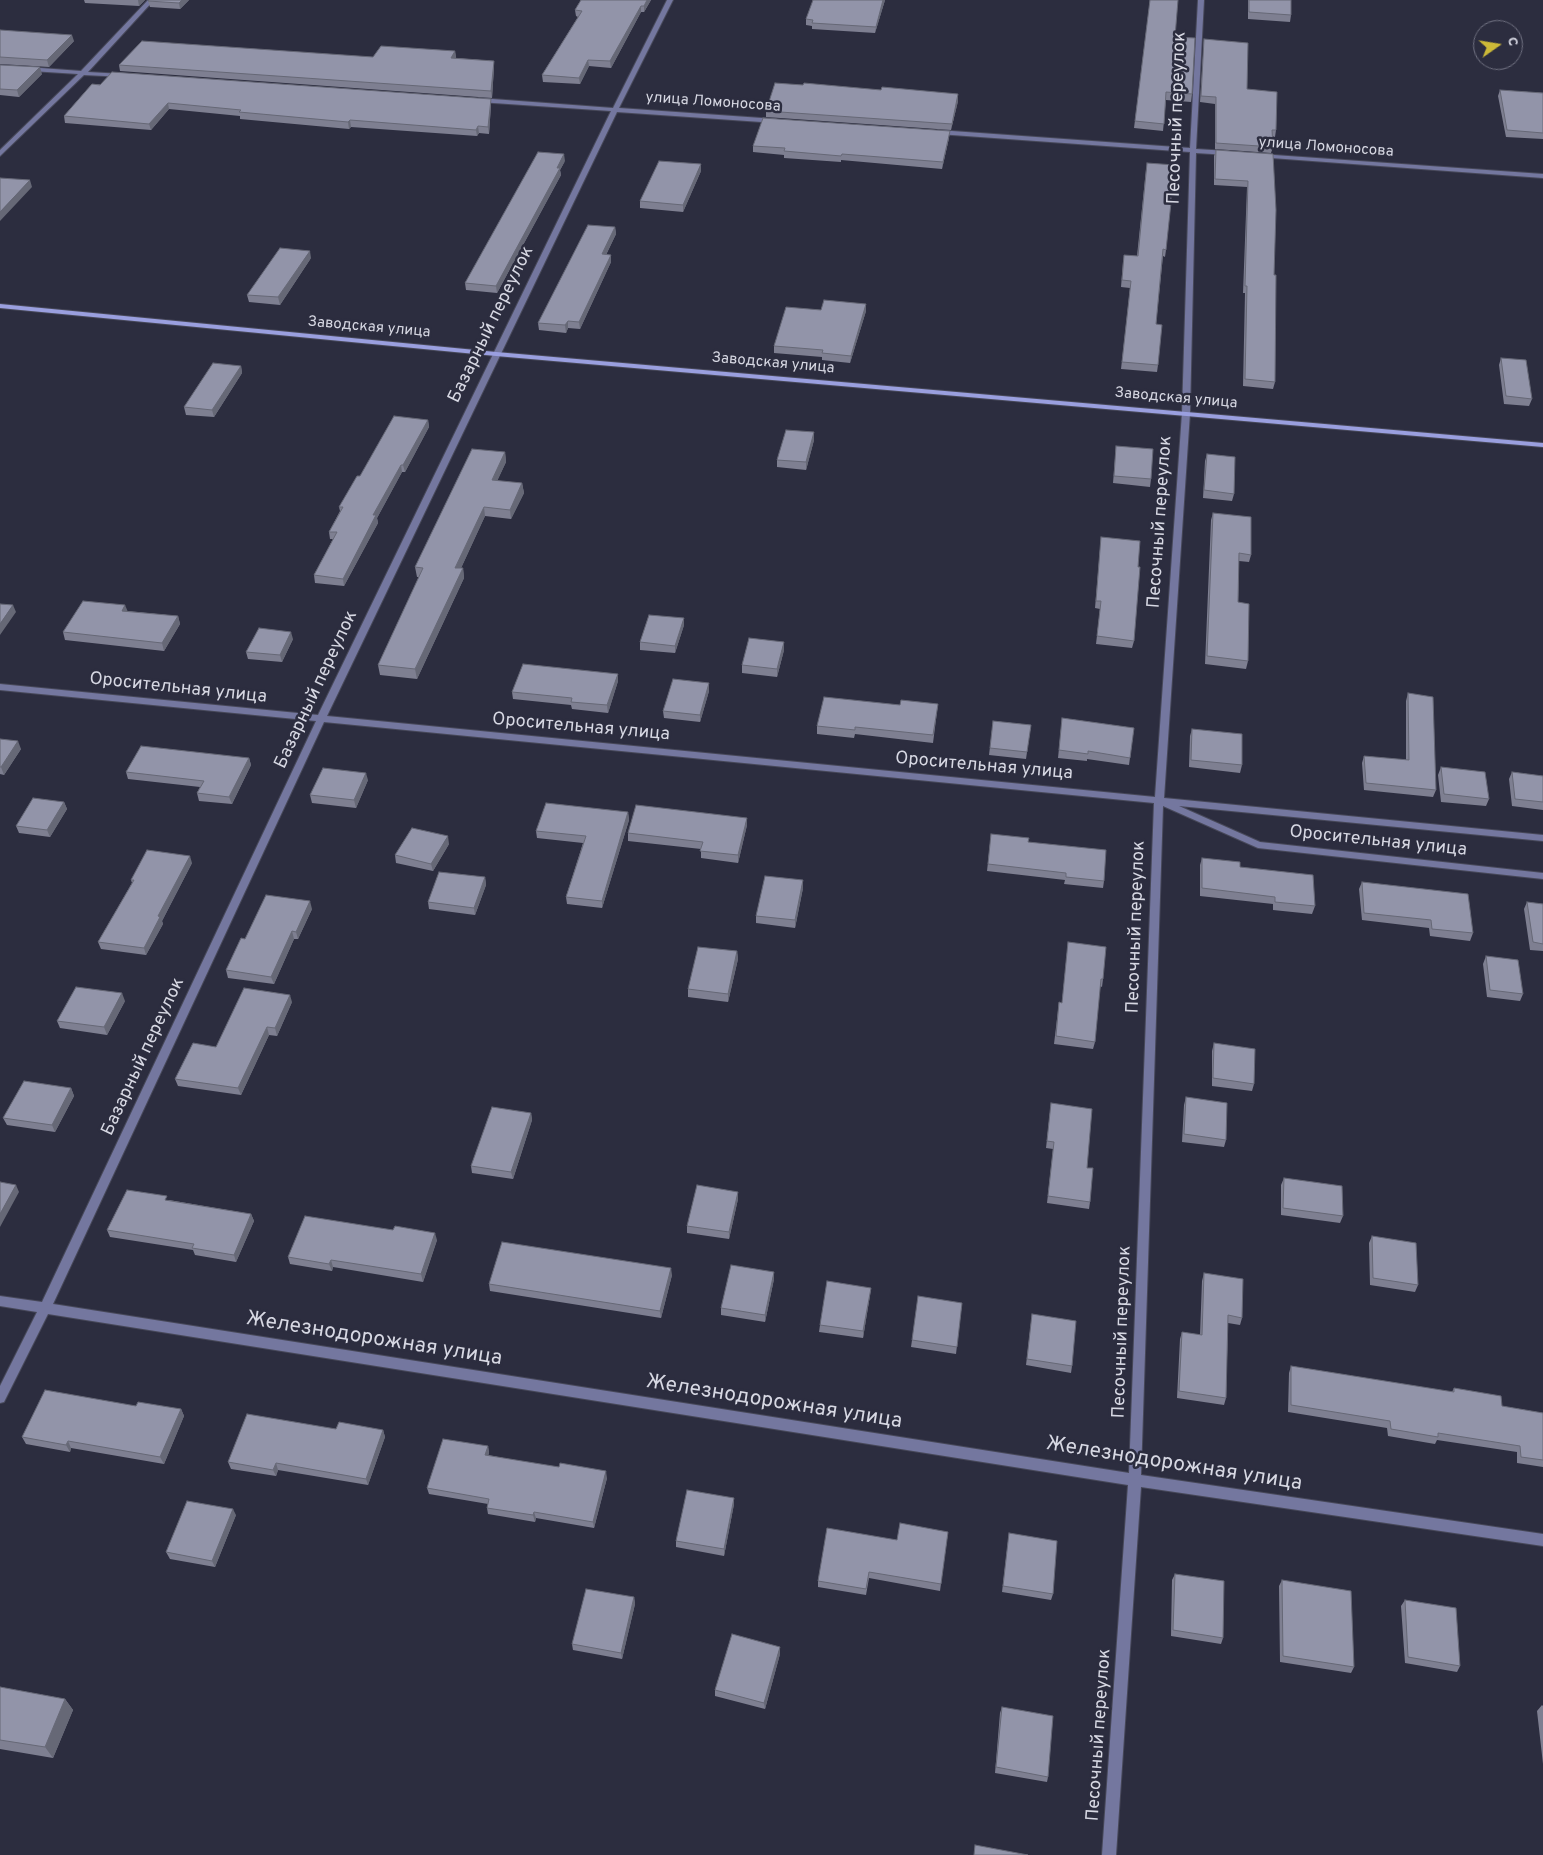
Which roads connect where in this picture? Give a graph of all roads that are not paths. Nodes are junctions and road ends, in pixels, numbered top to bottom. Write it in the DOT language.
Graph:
graph roads {
  1 [pos="151,0"];
  2 [pos="670,0"];
  3 [pos="1201,0"];
  4 [pos="0,67"];
  5 [pos="83,73"];
  6 [pos="132,76"];
  7 [pos="467,99"];
  8 [pos="615,109"];
  9 [pos="781,121"];
  10 [pos="928,132"];
  11 [pos="1193,151"];
  12 [pos="0,154"];
  13 [pos="1232,154"];
  14 [pos="1252,155"];
  15 [pos="1543,176"];
  16 [pos="0,306"];
  17 [pos="496,354"];
  18 [pos="1186,413"];
  19 [pos="1543,445"];
  20 [pos="0,687"];
  21 [pos="321,720"];
  22 [pos="1159,800"];
  23 [pos="1543,838"];
  24 [pos="1543,876"];
  25 [pos="0,1301"];
  26 [pos="45,1308"];
  27 [pos="0,1398"];
  28 [pos="1135,1480"];
  29 [pos="1543,1540"];
  30 [pos="1110,1855"];
  1 -- 5 [label="street"];
  2 -- 8 [label="street, Базарный переулок"];
  3 -- 11 [label="street, Песочный переулок"];
  4 -- 5 [label="street"];
  5 -- 6 [label="street"];
  5 -- 12 [label="street"];
  7 -- 8 [label="street, улица Ломоносова"];
  8 -- 9 [label="street, улица Ломоносова"];
  8 -- 17 [label="street, Базарный переулок"];
  10 -- 11 [label="street, улица Ломоносова"];
  11 -- 13 [label="street, улица Ломоносова"];
  11 -- 18 [label="street, Песочный переулок"];
  14 -- 15 [label="street, улица Ломоносова"];
  16 -- 17 [label="main road, Заводская улица"];
  17 -- 18 [label="main road, Заводская улица"];
  17 -- 21 [label="street, Базарный переулок"];
  18 -- 19 [label="main road, Заводская улица"];
  18 -- 22 [label="street, Песочный переулок"];
  20 -- 21 [label="street, Оросительная улица"];
  21 -- 22 [label="street, Оросительная улица"];
  21 -- 26 [label="street, Базарный переулок"];
  22 -- 23 [label="street, Оросительная улица"];
  22 -- 24 [label="street, Оросительная улица"];
  22 -- 28 [label="street, Песочный переулок"];
  25 -- 26 [label="street, Железнодорожная улица"];
  26 -- 27 [label="street, Базарный переулок"];
  26 -- 28 [label="street, Железнодорожная улица"];
  28 -- 29 [label="street, Железнодорожная улица"];
  28 -- 30 [label="street, Песочный переулок"];
}
